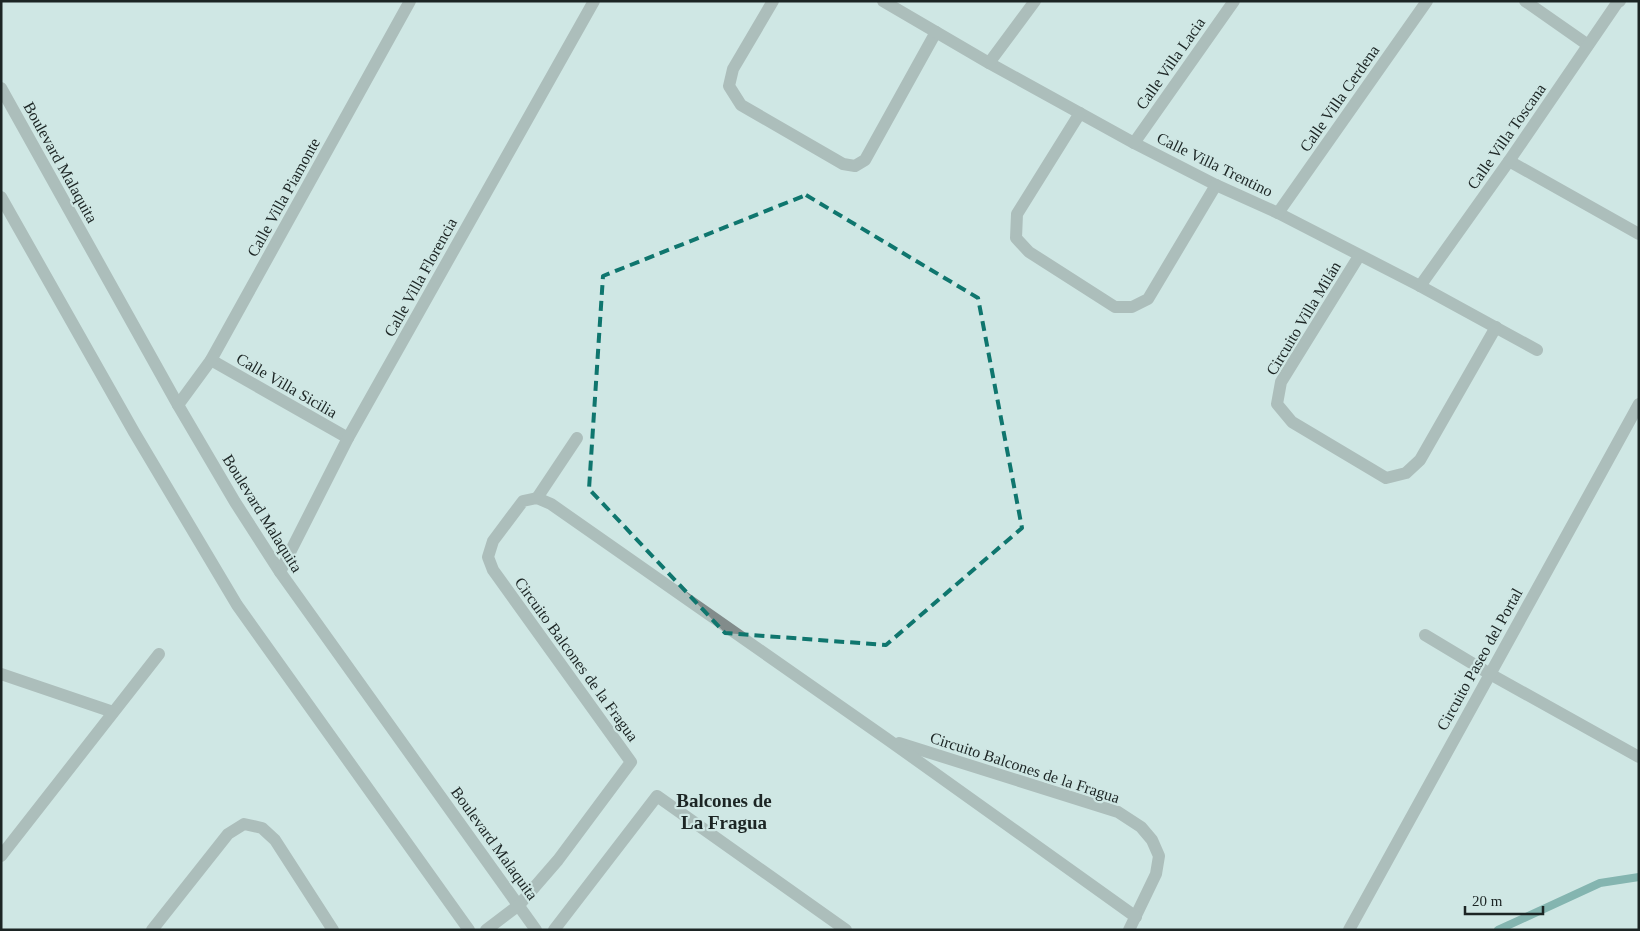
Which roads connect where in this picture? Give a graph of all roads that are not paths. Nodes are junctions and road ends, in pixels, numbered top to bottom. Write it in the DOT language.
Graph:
graph roads {
  1 [pos="410,1"];
  2 [pos="594,1"];
  3 [pos="773,1"];
  4 [pos="883,1"];
  5 [pos="1035,1"];
  6 [pos="1234,1"];
  7 [pos="1427,1"];
  8 [pos="1525,1"];
  9 [pos="1617,2"];
  10 [pos="936,32"];
  11 [pos="1588,45"];
  12 [pos="989,63"];
  13 [pos="1,88"];
  14 [pos="1080,113"];
  15 [pos="1134,142"];
  16 [pos="1509,161"];
  17 [pos="1216,185"];
  18 [pos="2,202"];
  19 [pos="1278,213"];
  20 [pos="1639,234"];
  21 [pos="1359,256"];
  22 [pos="1420,286"];
  23 [pos="1496,327"];
  24 [pos="1537,350"];
  25 [pos="211,360"];
  26 [pos="1639,404"];
  27 [pos="178,405"];
  28 [pos="348,438"];
  29 [pos="577,438"];
  30 [pos="537,498"];
  31 [pos="280,572"];
  32 [pos="1425,636"];
  33 [pos="158,654"];
  34 [pos="1,674"];
  35 [pos="1490,674"];
  36 [pos="113,712"];
  37 [pos="887,739"];
  38 [pos="1639,757"];
  39 [pos="1,856"];
  40 [pos="519,905"];
  41 [pos="1136,917"];
  42 [pos="152,930"];
  43 [pos="333,930"];
  44 [pos="469,930"];
  45 [pos="486,930"];
  46 [pos="536,930"];
  47 [pos="554,930"];
  48 [pos="846,930"];
  49 [pos="1129,930"];
  50 [pos="1349,930"];
  1 -- 25 [label="street, Calle Villa Piamonte"];
  2 -- 28 [label="street, Calle Villa Florencia"];
  3 -- 10 [label="street"];
  4 -- 10 [label="street, Calle Villa Trentino"];
  5 -- 12 [label="street"];
  6 -- 15 [label="street, Calle Villa Lacia"];
  7 -- 19 [label="street, Calle Villa Cerdena"];
  8 -- 11 [label="street"];
  9 -- 11 [label="street, Calle Villa Toscana"];
  10 -- 12 [label="street, Calle Villa Trentino"];
  11 -- 16 [label="street, Calle Villa Toscana"];
  12 -- 14 [label="street, Calle Villa Trentino"];
  13 -- 27 [label="street, Boulevard Malaquita"];
  14 -- 15 [label="street, Calle Villa Trentino"];
  14 -- 17 [label="street"];
  15 -- 17 [label="street, Calle Villa Trentino"];
  16 -- 20 [label="street"];
  16 -- 22 [label="street, Calle Villa Toscana"];
  17 -- 19 [label="street, Calle Villa Trentino"];
  18 -- 44 [label="street"];
  19 -- 21 [label="street, Calle Villa Trentino"];
  21 -- 22 [label="street, Calle Villa Trentino"];
  21 -- 23 [label="street, Circuito Villa Milán"];
  22 -- 23 [label="street, Calle Villa Trentino"];
  23 -- 24 [label="street, Calle Villa Trentino"];
  25 -- 27 [label="street, Calle Villa Piamonte"];
  25 -- 28 [label="street, Calle Villa Sicilia"];
  26 -- 35 [label="street, Circuito Paseo del Portal"];
  27 -- 31 [label="street, Boulevard Malaquita"];
  28 -- 31 [label="street, Calle Villa Florencia"];
  29 -- 30 [label="street, Circuito Balcones de la Fragua"];
  30 -- 37 [label="street, Circuito Balcones de la Fragua"];
  30 -- 40 [label="street, Circuito Balcones de la Fragua"];
  31 -- 40 [label="street, Boulevard Malaquita"];
  32 -- 35 [label="street"];
  33 -- 36 [label="street"];
  34 -- 36 [label="street"];
  35 -- 38 [label="street"];
  35 -- 50 [label="street, Circuito Paseo del Portal"];
  36 -- 39 [label="street"];
  37 -- 41 [label="street, Circuito Balcones de la Fragua"];
  37 -- 41 [label="street, Circuito Balcones de la Fragua"];
  40 -- 45 [label="street, Circuito Balcones de la Fragua"];
  40 -- 46 [label="street, Boulevard Malaquita"];
  41 -- 49 [label="street, Circuito Balcones de la Fragua"];
  42 -- 43 [label="street"];
  47 -- 48 [label="street"];
}
